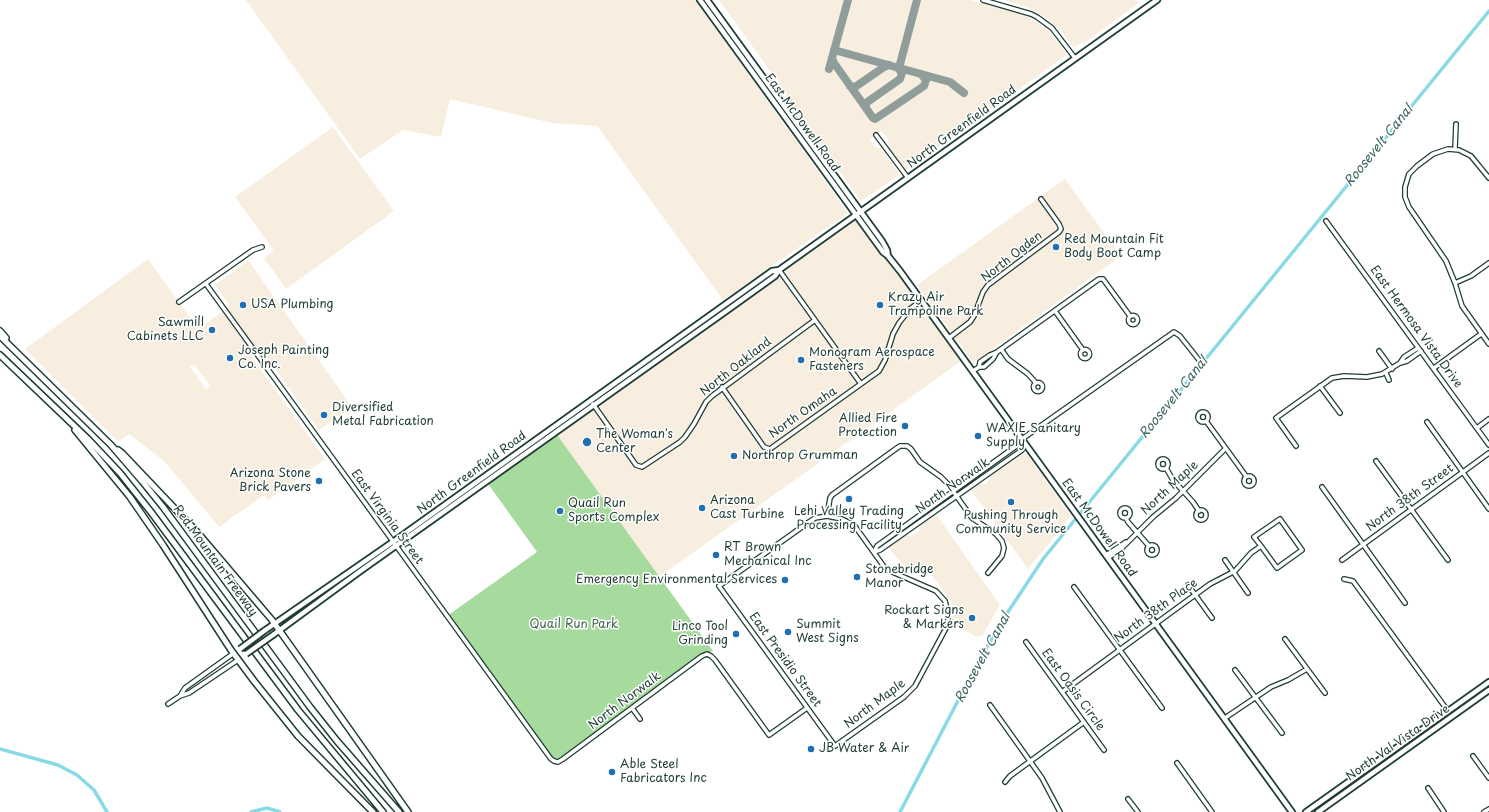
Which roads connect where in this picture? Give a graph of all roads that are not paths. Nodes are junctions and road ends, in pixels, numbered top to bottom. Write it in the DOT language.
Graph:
graph roads {
  1 [pos="700,0"];
  2 [pos="707,0"];
  3 [pos="983,0"];
  4 [pos="1156,0"];
  5 [pos="1075,58"];
  6 [pos="775,98"];
  7 [pos="1456,124"];
  8 [pos="876,135"];
  9 [pos="1455,149"];
  10 [pos="908,178"];
  11 [pos="1489,178"];
  12 [pos="1041,199"];
  13 [pos="859,214"];
  14 [pos="1326,221"];
  15 [pos="262,247"];
  16 [pos="1489,263"];
  17 [pos="779,270"];
  18 [pos="1456,283"];
  19 [pos="206,284"];
  20 [pos="922,300"];
  21 [pos="179,302"];
  22 [pos="1055,310"];
  23 [pos="1130,316"];
  24 [pos="815,320"];
  25 [pos="0,331"];
  26 [pos="686,333"];
  27 [pos="1481,334"];
  28 [pos="0,336"];
  29 [pos="949,338"];
  30 [pos="1489,344"];
  31 [pos="1418,348"];
  32 [pos="1001,349"];
  33 [pos="1083,350"];
  34 [pos="1379,351"];
  35 [pos="1422,351"];
  36 [pos="997,352"];
  37 [pos="665,354"];
  38 [pos="0,355"];
  39 [pos="22,357"];
  40 [pos="1199,360"];
  41 [pos="1400,363"];
  42 [pos="979,367"];
  43 [pos="1434,368"];
  44 [pos="1392,369"];
  45 [pos="973,371"];
  46 [pos="1386,373"];
  47 [pos="1389,380"];
  48 [pos="1036,383"];
  49 [pos="861,384"];
  50 [pos="1320,386"];
  51 [pos="722,387"];
  52 [pos="591,400"];
  53 [pos="594,405"];
  54 [pos="1340,413"];
  55 [pos="1489,419"];
  56 [pos="69,421"];
  57 [pos="1206,421"];
  58 [pos="1427,422"];
  59 [pos="1476,428"];
  60 [pos="1022,439"];
  61 [pos="1025,444"];
  62 [pos="1489,445"];
  63 [pos="110,446"];
  64 [pos="1296,446"];
  65 [pos="1225,448"];
  66 [pos="1489,453"];
  67 [pos="1376,461"];
  68 [pos="1166,468"];
  69 [pos="1463,472"];
  70 [pos="1246,476"];
  71 [pos="1322,487"];
  72 [pos="1183,491"];
  73 [pos="955,494"];
  74 [pos="1489,509"];
  75 [pos="1412,510"];
  76 [pos="1199,511"];
  77 [pos="827,516"];
  78 [pos="1126,518"];
  79 [pos="908,524"];
  80 [pos="912,528"];
  81 [pos="1137,532"];
  82 [pos="393,542"];
  83 [pos="1363,544"];
  84 [pos="396,546"];
  85 [pos="1149,546"];
  86 [pos="1261,546"];
  87 [pos="874,552"];
  88 [pos="1107,556"];
  89 [pos="1225,560"];
  90 [pos="1342,560"];
  91 [pos="1448,560"];
  92 [pos="1234,572"];
  93 [pos="988,574"];
  94 [pos="1344,579"];
  95 [pos="1188,585"];
  96 [pos="1074,587"];
  97 [pos="1248,593"];
  98 [pos="1195,595"];
  99 [pos="1405,603"];
  100 [pos="1212,618"];
  101 [pos="1156,623"];
  102 [pos="274,624"];
  103 [pos="280,630"];
  104 [pos="1285,639"];
  105 [pos="1026,642"];
  106 [pos="1119,650"];
  107 [pos="234,653"];
  108 [pos="238,660"];
  109 [pos="1307,669"];
  110 [pos="1235,670"];
  111 [pos="1489,682"];
  112 [pos="1482,688"];
  113 [pos="1487,691"];
  114 [pos="1062,692"];
  115 [pos="1325,694"];
  116 [pos="180,696"];
  117 [pos="1255,697"];
  118 [pos="168,704"];
  119 [pos="990,705"];
  120 [pos="632,708"];
  121 [pos="807,708"];
  122 [pos="1162,708"];
  123 [pos="1448,711"];
  124 [pos="1440,717"];
  125 [pos="1452,717"];
  126 [pos="1225,718"];
  127 [pos="640,719"];
  128 [pos="1084,722"];
  129 [pos="1444,722"];
  130 [pos="1282,733"];
  131 [pos="834,746"];
  132 [pos="1104,750"];
  133 [pos="1391,752"];
  134 [pos="1473,756"];
  135 [pos="1395,757"];
  136 [pos="554,761"];
  137 [pos="1031,761"];
  138 [pos="1177,763"];
  139 [pos="1357,776"];
  140 [pos="1489,778"];
  141 [pos="1005,782"];
  142 [pos="1361,782"];
  143 [pos="1428,788"];
  144 [pos="1128,798"];
  145 [pos="1489,809"];
  146 [pos="373,812"];
  147 [pos="383,812"];
  148 [pos="399,812"];
  149 [pos="408,812"];
  150 [pos="1060,812"];
  151 [pos="1138,812"];
  152 [pos="1212,812"];
  153 [pos="1292,812"];
  154 [pos="1306,812"];
  155 [pos="1318,812"];
  156 [pos="1444,812"];
  157 [pos="1484,812"];
  1 -- 6 [label="main road, East McDowell Road"];
  2 -- 6 [label="main road, East McDowell Road"];
  3 -- 5 [label="street"];
  4 -- 5 [label="main road, North Greenfield Road"];
  5 -- 10 [label="main road, North Greenfield Road"];
  6 -- 13 [label="main road, East McDowell Road"];
  7 -- 9 [label="street"];
  8 -- 10 [label="street"];
  9 -- 11 [label="street"];
  9 -- 18 [label="street"];
  10 -- 13 [label="main road, North Greenfield Road"];
  12 -- 29 [label="street, North Ogden"];
  13 -- 17 [label="main road, North Greenfield Road"];
  13 -- 20 [label="main road, East McDowell Road"];
  14 -- 31 [label="street, East Hermosa Vista Drive"];
  15 -- 19 [label="street"];
  16 -- 18 [label="street"];
  17 -- 24 [label="street"];
  17 -- 26 [label="main road, North Greenfield Road"];
  17 -- 37 [label="main road, North Greenfield Road"];
  18 -- 27 [label="street"];
  19 -- 21 [label="street"];
  19 -- 82 [label="street, East Virginia Street"];
  20 -- 29 [label="main road, East McDowell Road"];
  20 -- 49 [label="street, North Omaha"];
  22 -- 23 [label="street"];
  22 -- 32 [label="street"];
  22 -- 33 [label="street"];
  24 -- 49 [label="street"];
  24 -- 51 [label="street, North Oakland"];
  25 -- 39 [label="highway"];
  26 -- 37 [label="main road"];
  26 -- 52 [label="main road, North Greenfield Road"];
  27 -- 30 [label="street"];
  27 -- 43 [label="street"];
  28 -- 39 [label="highway, Red Mountain Freeway"];
  29 -- 45 [label="main road, East McDowell Road"];
  31 -- 35 [label="street, East Hermosa Vista Drive"];
  31 -- 41 [label="street"];
  32 -- 36 [label="street"];
  32 -- 48 [label="street"];
  34 -- 44 [label="street"];
  35 -- 41 [label="street"];
  35 -- 43 [label="street, East Hermosa Vista Drive"];
  36 -- 42 [label="street"];
  36 -- 42 [label="street"];
  37 -- 53 [label="main road, North Greenfield Road"];
  38 -- 56 [label="highway, Red Mountain Freeway"];
  39 -- 63 [label="highway, Red Mountain Freeway"];
  40 -- 60 [label="street"];
  41 -- 44 [label="street"];
  42 -- 45 [label="street"];
  43 -- 59 [label="street, East Hermosa Vista Drive"];
  44 -- 46 [label="street"];
  45 -- 60 [label="main road, East McDowell Road"];
  46 -- 47 [label="street"];
  46 -- 50 [label="street"];
  49 -- 51 [label="street, North Omaha"];
  50 -- 54 [label="street"];
  50 -- 64 [label="street"];
  51 -- 53 [label="street, North Oakland"];
  52 -- 53 [label="street"];
  52 -- 82 [label="main road, North Greenfield Road"];
  53 -- 84 [label="main road, North Greenfield Road"];
  55 -- 59 [label="street"];
  56 -- 107 [label="highway"];
  56 -- 147 [label="highway, Red Mountain Freeway"];
  57 -- 65 [label="street"];
  58 -- 69 [label="street"];
  59 -- 62 [label="street, East Hermosa Vista Drive"];
  60 -- 61 [label="main road, East McDowell Road"];
  61 -- 73 [label="street, North Norwalk"];
  61 -- 88 [label="main road, East McDowell Road"];
  63 -- 102 [label="highway"];
  63 -- 148 [label="highway, Red Mountain Freeway"];
  65 -- 70 [label="street"];
  65 -- 72 [label="street, North Maple"];
  66 -- 69 [label="street, North 38th Street"];
  67 -- 75 [label="street"];
  68 -- 72 [label="street"];
  69 -- 74 [label="street"];
  69 -- 75 [label="street, North 38th Street"];
  71 -- 83 [label="street"];
  72 -- 76 [label="street"];
  72 -- 81 [label="street, North Maple"];
  73 -- 77 [label="street"];
  73 -- 79 [label="street, North Norwalk"];
  73 -- 80 [label="street, North Norwalk"];
  73 -- 93 [label="street"];
  75 -- 83 [label="street, North 38th Street"];
  75 -- 91 [label="street"];
  77 -- 87 [label="street"];
  77 -- 121 [label="street, East Presidio Street"];
  78 -- 81 [label="street"];
  79 -- 80 [label="street"];
  79 -- 87 [label="street, North Norwalk"];
  80 -- 87 [label="street, North Norwalk"];
  81 -- 85 [label="street"];
  81 -- 88 [label="street, North Maple"];
  82 -- 84 [label="street, East Virginia Street"];
  82 -- 102 [label="main road, North Greenfield Road"];
  83 -- 90 [label="street, North 38th Street"];
  83 -- 99 [label="street"];
  84 -- 103 [label="main road, North Greenfield Road"];
  84 -- 136 [label="street, East Virginia Street"];
  86 -- 86 [label="street"];
  86 -- 92 [label="street, North 38th Place"];
  87 -- 131 [label="street, North Maple"];
  88 -- 101 [label="main road, East McDowell Road"];
  89 -- 92 [label="street"];
  92 -- 97 [label="street"];
  92 -- 98 [label="street, North 38th Place"];
  94 -- 123 [label="street, North Val Vista Drive"];
  95 -- 98 [label="street"];
  96 -- 106 [label="street"];
  98 -- 100 [label="street"];
  98 -- 101 [label="street, North 38th Place"];
  101 -- 106 [label="street, North 38th Place"];
  101 -- 126 [label="main road, East McDowell Road"];
  102 -- 103 [label="highway"];
  102 -- 107 [label="main road, North Greenfield Road, bridge"];
  103 -- 108 [label="main road, North Greenfield Road, bridge"];
  103 -- 149 [label="highway"];
  104 -- 109 [label="street"];
  105 -- 114 [label="street, East Oasis Circle"];
  106 -- 114 [label="street, North 38th Place"];
  106 -- 122 [label="street"];
  107 -- 108 [label="highway"];
  107 -- 116 [label="street, North Greenfield Road"];
  108 -- 116 [label="street, North Greenfield Road"];
  108 -- 146 [label="highway"];
  109 -- 115 [label="street"];
  109 -- 117 [label="street"];
  110 -- 117 [label="street"];
  111 -- 112 [label="main road, North Val Vista Drive"];
  112 -- 113 [label="main road"];
  112 -- 123 [label="main road, North Val Vista Drive"];
  113 -- 125 [label="main road, North Val Vista Drive"];
  114 -- 128 [label="street, East Oasis Circle"];
  116 -- 118 [label="street, North Greenfield Road"];
  117 -- 126 [label="street"];
  117 -- 130 [label="street"];
  119 -- 137 [label="street"];
  120 -- 121 [label="street, North Norwalk"];
  120 -- 127 [label="street"];
  120 -- 136 [label="street, North Norwalk"];
  121 -- 131 [label="street, East Presidio Street"];
  123 -- 124 [label="main road, North Val Vista Drive"];
  123 -- 125 [label="main road"];
  124 -- 129 [label="main road"];
  124 -- 133 [label="main road, North Val Vista Drive"];
  125 -- 129 [label="main road, North Val Vista Drive"];
  126 -- 153 [label="main road, East McDowell Road"];
  128 -- 132 [label="street, East Oasis Circle"];
  128 -- 137 [label="street"];
  129 -- 135 [label="main road, North Val Vista Drive"];
  133 -- 135 [label="main road"];
  133 -- 139 [label="main road, North Val Vista Drive"];
  134 -- 140 [label="street"];
  135 -- 142 [label="main road, North Val Vista Drive"];
  137 -- 141 [label="street"];
  137 -- 150 [label="street"];
  138 -- 152 [label="street"];
  139 -- 142 [label="main road"];
  139 -- 154 [label="main road, North Val Vista Drive"];
  142 -- 155 [label="main road, North Val Vista Drive"];
  143 -- 156 [label="street"];
  144 -- 151 [label="street"];
  145 -- 157 [label="street"];
}
